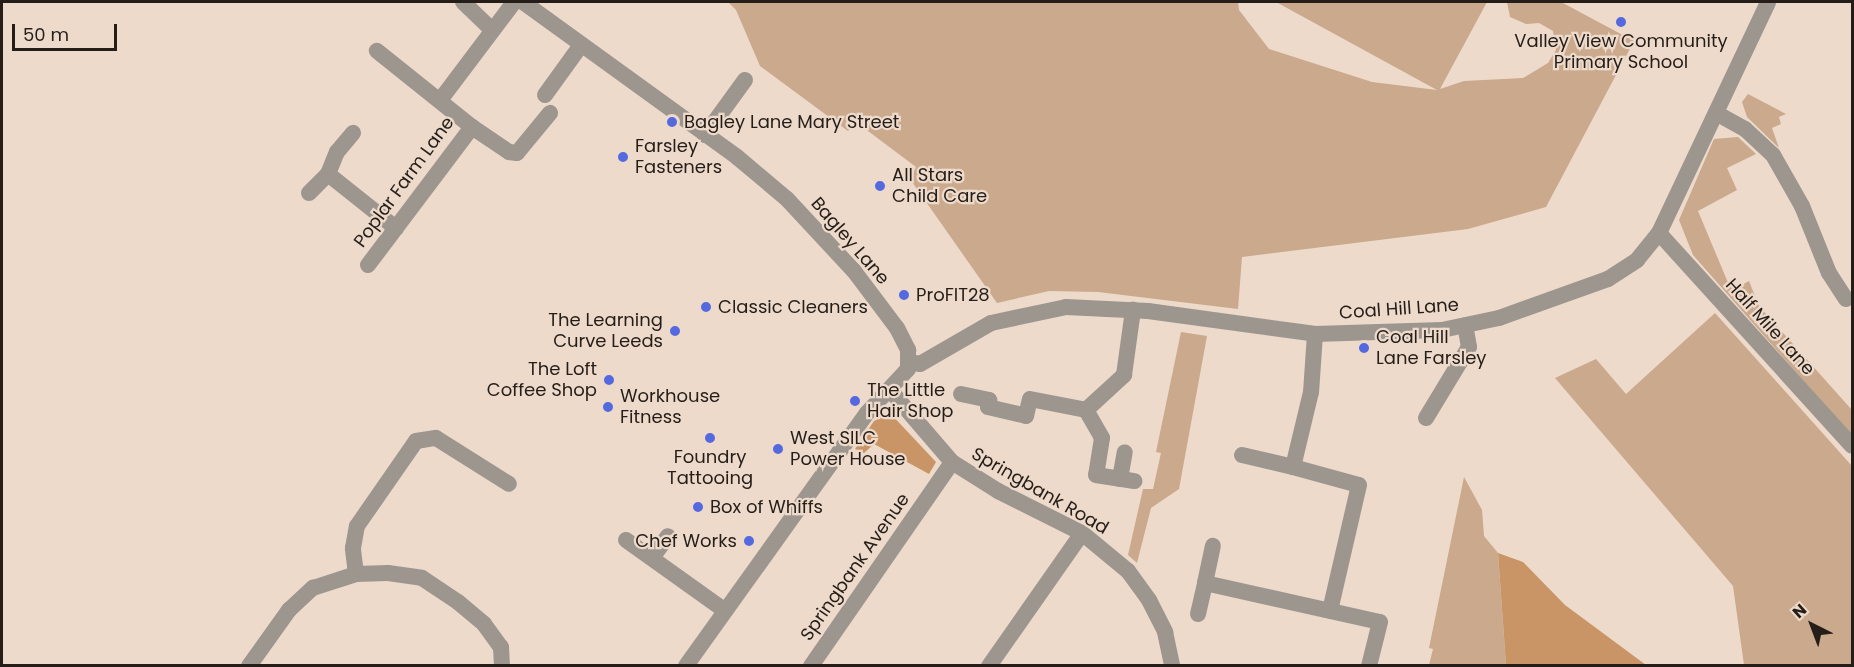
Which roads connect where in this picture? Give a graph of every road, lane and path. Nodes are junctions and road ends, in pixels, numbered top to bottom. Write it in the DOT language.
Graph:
graph roads {
  1 [pos="464,2"];
  2 [pos="514,2"];
  3 [pos="523,2"];
  4 [pos="1768,2"];
  5 [pos="491,29"];
  6 [pos="581,45"];
  7 [pos="377,51"];
  8 [pos="745,80"];
  9 [pos="545,95"];
  10 [pos="441,99"];
  11 [pos="550,113"];
  12 [pos="1716,113"];
  13 [pos="472,127"];
  14 [pos="353,133"];
  15 [pos="705,135"];
  16 [pos="328,174"];
  17 [pos="309,193"];
  18 [pos="396,228"];
  19 [pos="1659,233"];
  20 [pos="368,265"];
  21 [pos="1846,299"];
  22 [pos="1133,310"];
  23 [pos="1465,325"];
  24 [pos="1315,333"];
  25 [pos="910,362"];
  26 [pos="890,390"];
  27 [pos="961,394"];
  28 [pos="1086,410"];
  29 [pos="1426,418"];
  30 [pos="1852,446"];
  31 [pos="1125,452"];
  32 [pos="1242,455"];
  33 [pos="951,462"];
  34 [pos="1293,467"];
  35 [pos="509,484"];
  36 [pos="1082,533"];
  37 [pos="668,536"];
  38 [pos="626,540"];
  39 [pos="1213,546"];
  40 [pos="652,558"];
  41 [pos="356,574"];
  42 [pos="1205,582"];
  43 [pos="724,610"];
  44 [pos="1329,611"];
  45 [pos="1198,614"];
  46 [pos="249,666"];
  47 [pos="502,666"];
  48 [pos="686,666"];
  49 [pos="810,666"];
  50 [pos="988,666"];
  51 [pos="1173,666"];
  52 [pos="1369,666"];
  1 -- 5 [label="street"];
  2 -- 5 [label="street, Poplar Farm Lane"];
  3 -- 6 [label="street, Bagley Lane"];
  4 -- 12 [label="street, Coal Hill Lane"];
  5 -- 10 [label="street, Poplar Farm Lane"];
  6 -- 9 [label="street"];
  6 -- 15 [label="street, Bagley Lane"];
  7 -- 10 [label="street, Poplar Farm Lane"];
  8 -- 15 [label="street"];
  10 -- 13 [label="street, Poplar Farm Lane"];
  11 -- 13 [label="street"];
  12 -- 19 [label="street, Coal Hill Lane"];
  12 -- 21 [label="street"];
  13 -- 18 [label="street, Poplar Farm Lane"];
  14 -- 16 [label="street"];
  15 -- 25 [label="street, Bagley Lane"];
  16 -- 17 [label="street"];
  16 -- 18 [label="street"];
  18 -- 20 [label="street, Poplar Farm Lane"];
  19 -- 23 [label="street, Coal Hill Lane"];
  19 -- 30 [label="street, Half Mile Lane"];
  22 -- 24 [label="street, Coal Hill Lane"];
  22 -- 25 [label="street, Coal Hill Lane"];
  22 -- 28 [label="street"];
  23 -- 24 [label="street, Coal Hill Lane"];
  23 -- 29 [label="street"];
  24 -- 34 [label="street"];
  25 -- 26 [label="street"];
  26 -- 33 [label="street, Springbank Road"];
  26 -- 43 [label="street"];
  27 -- 28 [label="street"];
  28 -- 31 [label="street"];
  32 -- 34 [label="street"];
  33 -- 36 [label="street, Springbank Road"];
  33 -- 49 [label="street, Springbank Avenue"];
  34 -- 44 [label="street"];
  35 -- 41 [label="street"];
  36 -- 50 [label="street"];
  36 -- 51 [label="street, Springbank Road"];
  37 -- 40 [label="street"];
  38 -- 40 [label="street"];
  39 -- 42 [label="street"];
  40 -- 43 [label="street"];
  41 -- 46 [label="street"];
  41 -- 47 [label="street"];
  42 -- 44 [label="street"];
  42 -- 45 [label="street"];
  43 -- 48 [label="street"];
  44 -- 52 [label="street"];
}
